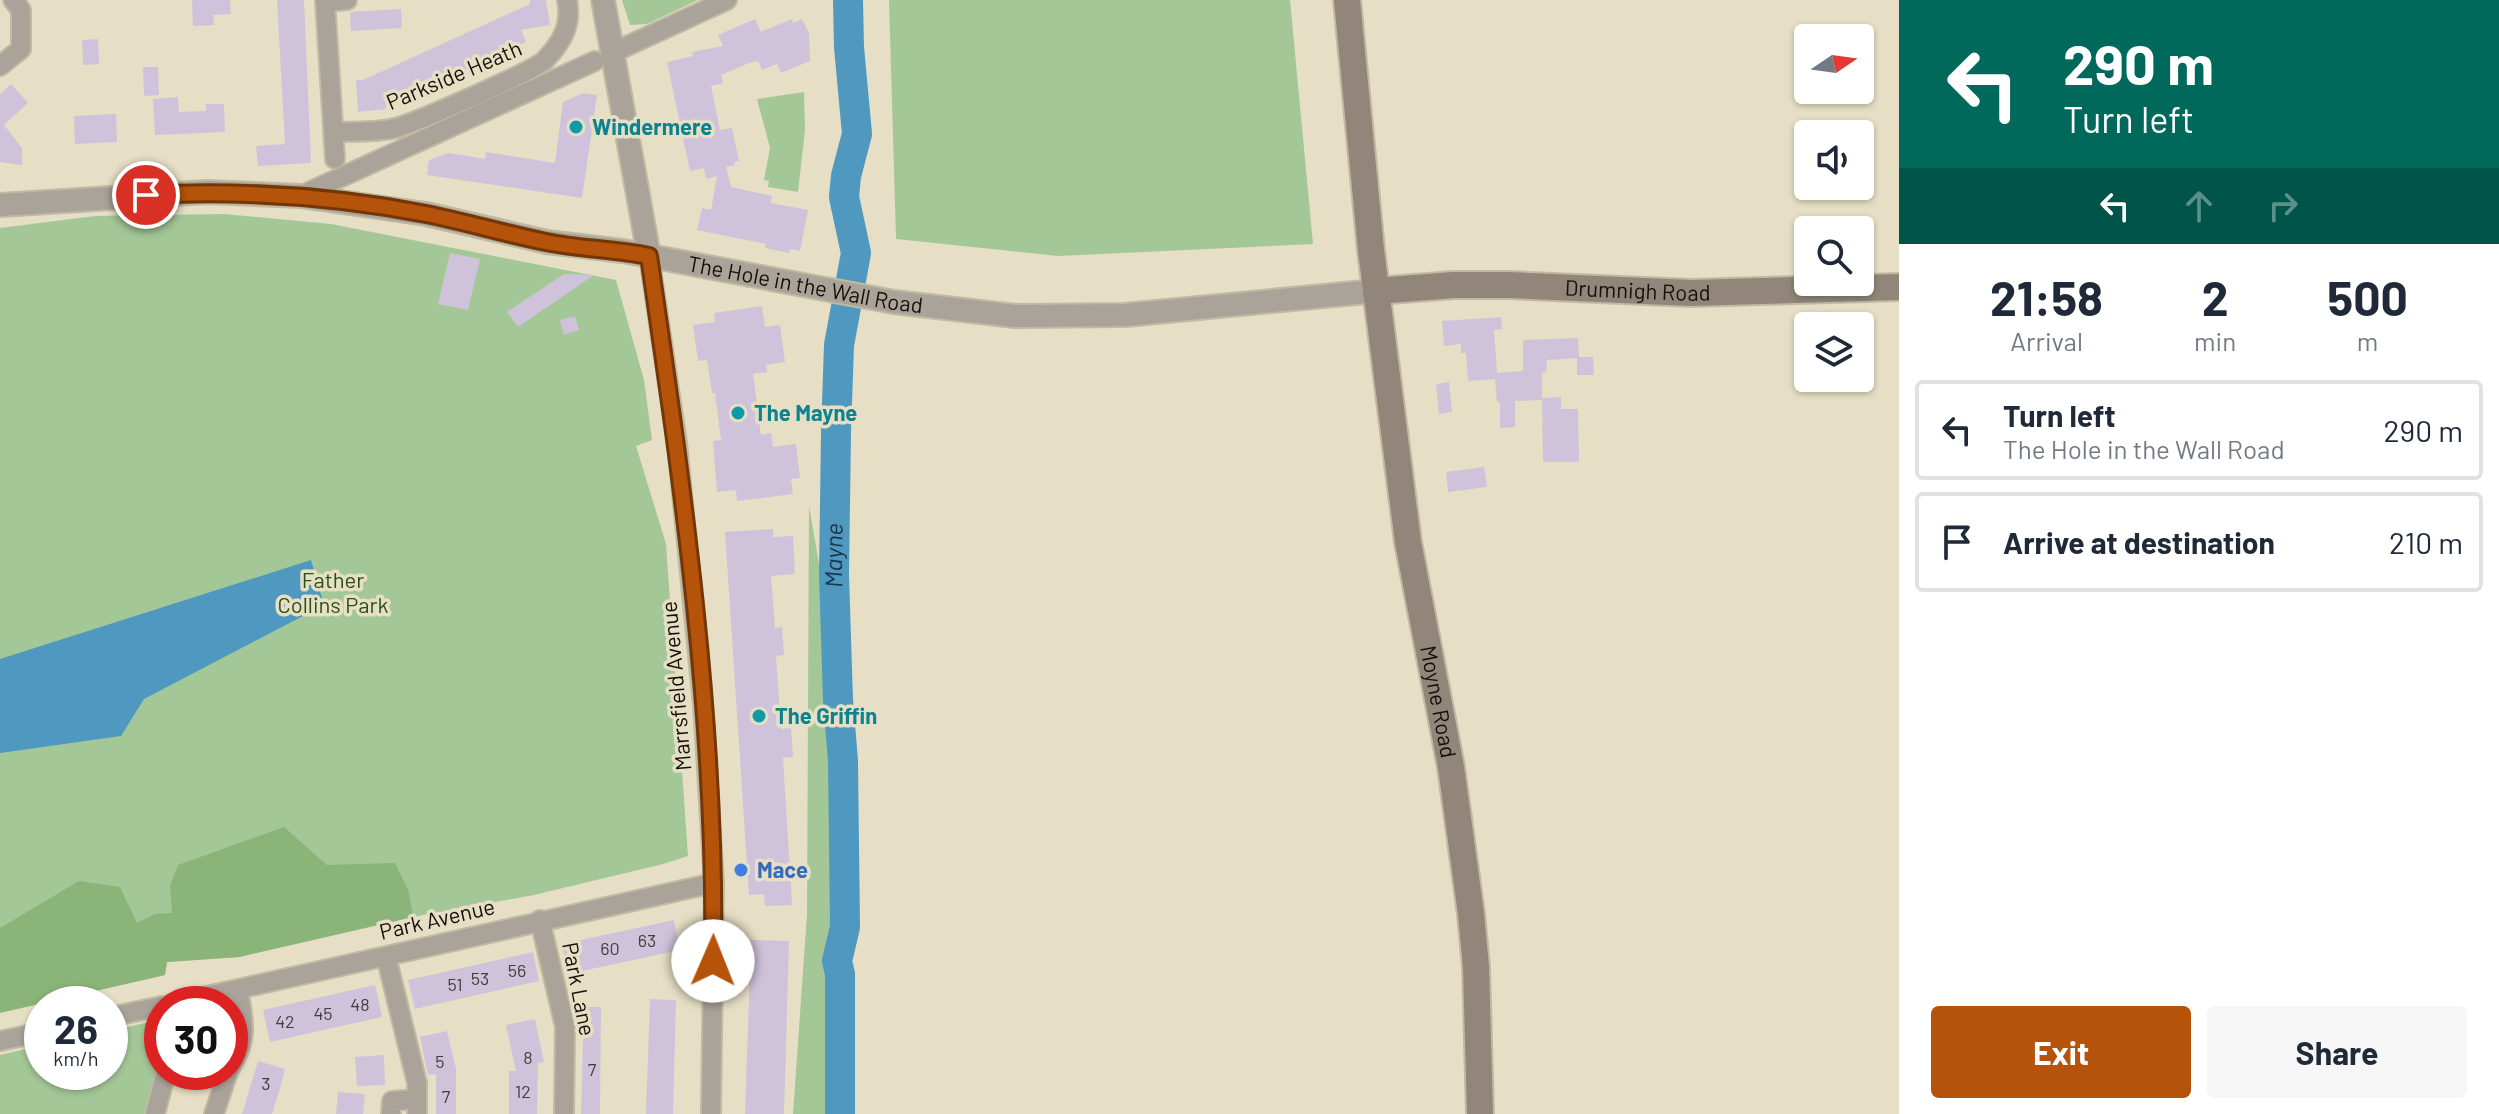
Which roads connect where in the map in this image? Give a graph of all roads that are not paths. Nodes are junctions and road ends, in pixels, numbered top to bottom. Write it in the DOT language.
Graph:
graph roads {
  1 [pos="13,0"];
  2 [pos="347,0"];
  3 [pos="567,0"];
  4 [pos="603,0"];
  5 [pos="727,0"];
  6 [pos="1347,0"];
  7 [pos="325,1"];
  8 [pos="562,39"];
  9 [pos="578,50"];
  10 [pos="604,56"];
  11 [pos="0,66"];
  12 [pos="334,132"];
  13 [pos="335,159"];
  14 [pos="300,196"];
  15 [pos="0,205"];
  16 [pos="649,256"];
  17 [pos="1899,287"];
  18 [pos="1376,291"];
  19 [pos="714,883"];
  20 [pos="540,920"];
  21 [pos="386,956"];
  22 [pos="248,987"];
  23 [pos="24,1036"];
  24 [pos="0,1041"];
  25 [pos="161,1090"];
  26 [pos="222,1090"];
  27 [pos="417,1106"];
  28 [pos="155,1114"];
  29 [pos="214,1114"];
  30 [pos="391,1114"];
  31 [pos="564,1114"];
  32 [pos="711,1114"];
  33 [pos="1480,1114"];
  1 -- 11 [label="street"];
  2 -- 7 [label="street"];
  3 -- 8 [label="street"];
  4 -- 10 [label="street"];
  5 -- 10 [label="street"];
  6 -- 18 [label="main road, Moyne Road"];
  7 -- 12 [label="street"];
  8 -- 9 [label="street"];
  8 -- 12 [label="street, Parkside Heath"];
  10 -- 14 [label="street"];
  10 -- 16 [label="street"];
  12 -- 13 [label="street"];
  14 -- 15 [label="street, The Hole in the Wall Road"];
  14 -- 16 [label="street, The Hole in the Wall Road"];
  16 -- 18 [label="street, The Hole in the Wall Road"];
  16 -- 19 [label="street, Marrsfield Avenue"];
  17 -- 18 [label="main road, Drumnigh Road"];
  18 -- 33 [label="main road, Moyne Road"];
  19 -- 20 [label="street, Park Avenue"];
  19 -- 32 [label="street, Marrsfield Avenue"];
  20 -- 21 [label="street, Park Avenue"];
  20 -- 31 [label="street, Park Lane"];
  21 -- 22 [label="street, Park Avenue"];
  21 -- 27 [label="street"];
  23 -- 24 [label="street"];
  25 -- 28 [label="street"];
  26 -- 29 [label="street"];
  27 -- 30 [label="street"];
}
